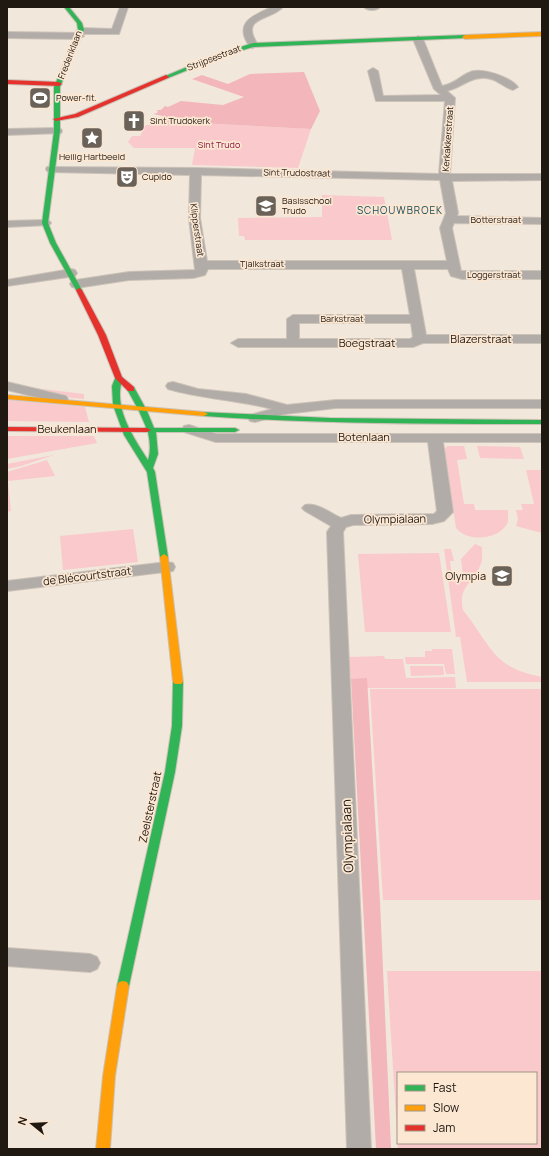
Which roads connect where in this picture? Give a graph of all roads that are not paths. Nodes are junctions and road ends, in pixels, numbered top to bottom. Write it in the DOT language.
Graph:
graph roads {
  1 [pos="66,7"];
  2 [pos="279,7"];
  3 [pos="368,7"];
  4 [pos="376,7"];
  5 [pos="123,11"];
  6 [pos="80,34"];
  7 [pos="542,34"];
  8 [pos="7,35"];
  9 [pos="418,39"];
  10 [pos="253,45"];
  11 [pos="373,71"];
  12 [pos="7,82"];
  13 [pos="59,84"];
  14 [pos="513,87"];
  15 [pos="440,89"];
  16 [pos="450,98"];
  17 [pos="56,119"];
  18 [pos="57,131"];
  19 [pos="7,132"];
  20 [pos="51,169"];
  21 [pos="196,171"];
  22 [pos="542,177"];
  23 [pos="445,178"];
  24 [pos="450,219"];
  25 [pos="542,221"];
  26 [pos="45,223"];
  27 [pos="7,224"];
  28 [pos="407,264"];
  29 [pos="202,265"];
  30 [pos="454,265"];
  31 [pos="542,275"];
  32 [pos="73,278"];
  33 [pos="8,282"];
  34 [pos="416,319"];
  35 [pos="420,339"];
  36 [pos="542,339"];
  37 [pos="238,343"];
  38 [pos="293,343"];
  39 [pos="119,378"];
  40 [pos="7,386"];
  41 [pos="173,386"];
  42 [pos="7,397"];
  43 [pos="74,403"];
  44 [pos="542,404"];
  45 [pos="117,406"];
  46 [pos="143,408"];
  47 [pos="284,410"];
  48 [pos="256,418"];
  49 [pos="542,422"];
  50 [pos="7,429"];
  51 [pos="126,429"];
  52 [pos="150,429"];
  53 [pos="188,429"];
  54 [pos="542,430"];
  55 [pos="435,438"];
  56 [pos="542,438"];
  57 [pos="149,467"];
  58 [pos="310,508"];
  59 [pos="340,524"];
  60 [pos="167,567"];
  61 [pos="7,586"];
  62 [pos="7,957"];
  63 [pos="90,963"];
  64 [pos="103,1149"];
  65 [pos="359,1149"];
  1 -- 6 [label="street, Frederiklaan"];
  2 -- 10 [label="street"];
  3 -- 4 [label="street"];
  5 -- 6 [label="street"];
  6 -- 8 [label="street"];
  6 -- 13 [label="street, Frederiklaan"];
  7 -- 9 [label="street, Strijpsestraat"];
  9 -- 10 [label="street, Strijpsestraat"];
  9 -- 15 [label="street, Kerkakkerstraat"];
  10 -- 17 [label="street, Strijpsestraat"];
  11 -- 16 [label="street"];
  12 -- 13 [label="street"];
  13 -- 17 [label="street, Frederiklaan"];
  14 -- 15 [label="street"];
  15 -- 16 [label="street, Kerkakkerstraat"];
  16 -- 23 [label="street, Kerkakkerstraat"];
  17 -- 18 [label="street"];
  18 -- 19 [label="street"];
  18 -- 20 [label="street"];
  20 -- 21 [label="street, Sint Trudostraat"];
  20 -- 26 [label="street"];
  21 -- 23 [label="street, Sint Trudostraat"];
  21 -- 29 [label="street, Klipperstraat"];
  22 -- 23 [label="street, Sint Trudostraat"];
  23 -- 24 [label="street, Kerkakkerstraat"];
  24 -- 25 [label="street, Botterstraat"];
  24 -- 30 [label="street, Kerkakkerstraat"];
  26 -- 27 [label="street"];
  26 -- 32 [label="street"];
  28 -- 29 [label="street, Tjalkstraat"];
  28 -- 30 [label="street, Tjalkstraat"];
  28 -- 34 [label="street"];
  29 -- 32 [label="street"];
  30 -- 31 [label="street, Loggerstraat"];
  32 -- 33 [label="street"];
  32 -- 39 [label="street"];
  34 -- 35 [label="street"];
  34 -- 38 [label="street, Barkstraat"];
  35 -- 36 [label="street, Blazerstraat"];
  35 -- 38 [label="street, Boegstraat"];
  37 -- 38 [label="street, Boegstraat"];
  39 -- 45 [label="street"];
  39 -- 46 [label="street"];
  40 -- 43 [label="street"];
  41 -- 47 [label="street, Botenlaan"];
  42 -- 43 [label="street"];
  43 -- 45 [label="street"];
  44 -- 47 [label="street, Botenlaan"];
  45 -- 46 [label="street, Botenlaan"];
  45 -- 51 [label="street, Zeelsterstraat"];
  46 -- 48 [label="street, Botenlaan"];
  46 -- 52 [label="street, Zeelsterstraat"];
  47 -- 48 [label="street, Botenlaan"];
  48 -- 49 [label="street, Botenlaan"];
  50 -- 51 [label="street, Beukenlaan"];
  51 -- 52 [label="street, Beukenlaan"];
  51 -- 57 [label="street, Zeelsterstraat"];
  52 -- 53 [label="street, Botenlaan"];
  52 -- 57 [label="street, Zeelsterstraat"];
  53 -- 54 [label="street, Botenlaan"];
  53 -- 55 [label="street, Botenlaan"];
  55 -- 56 [label="street, Botenlaan"];
  55 -- 59 [label="street, Olympialaan"];
  57 -- 60 [label="street, Zeelsterstraat"];
  58 -- 59 [label="street"];
  59 -- 65 [label="street, Olympialaan"];
  60 -- 61 [label="street, de Blécourtstraat"];
  60 -- 64 [label="street, Zeelsterstraat"];
  62 -- 63 [label="street"];
}
